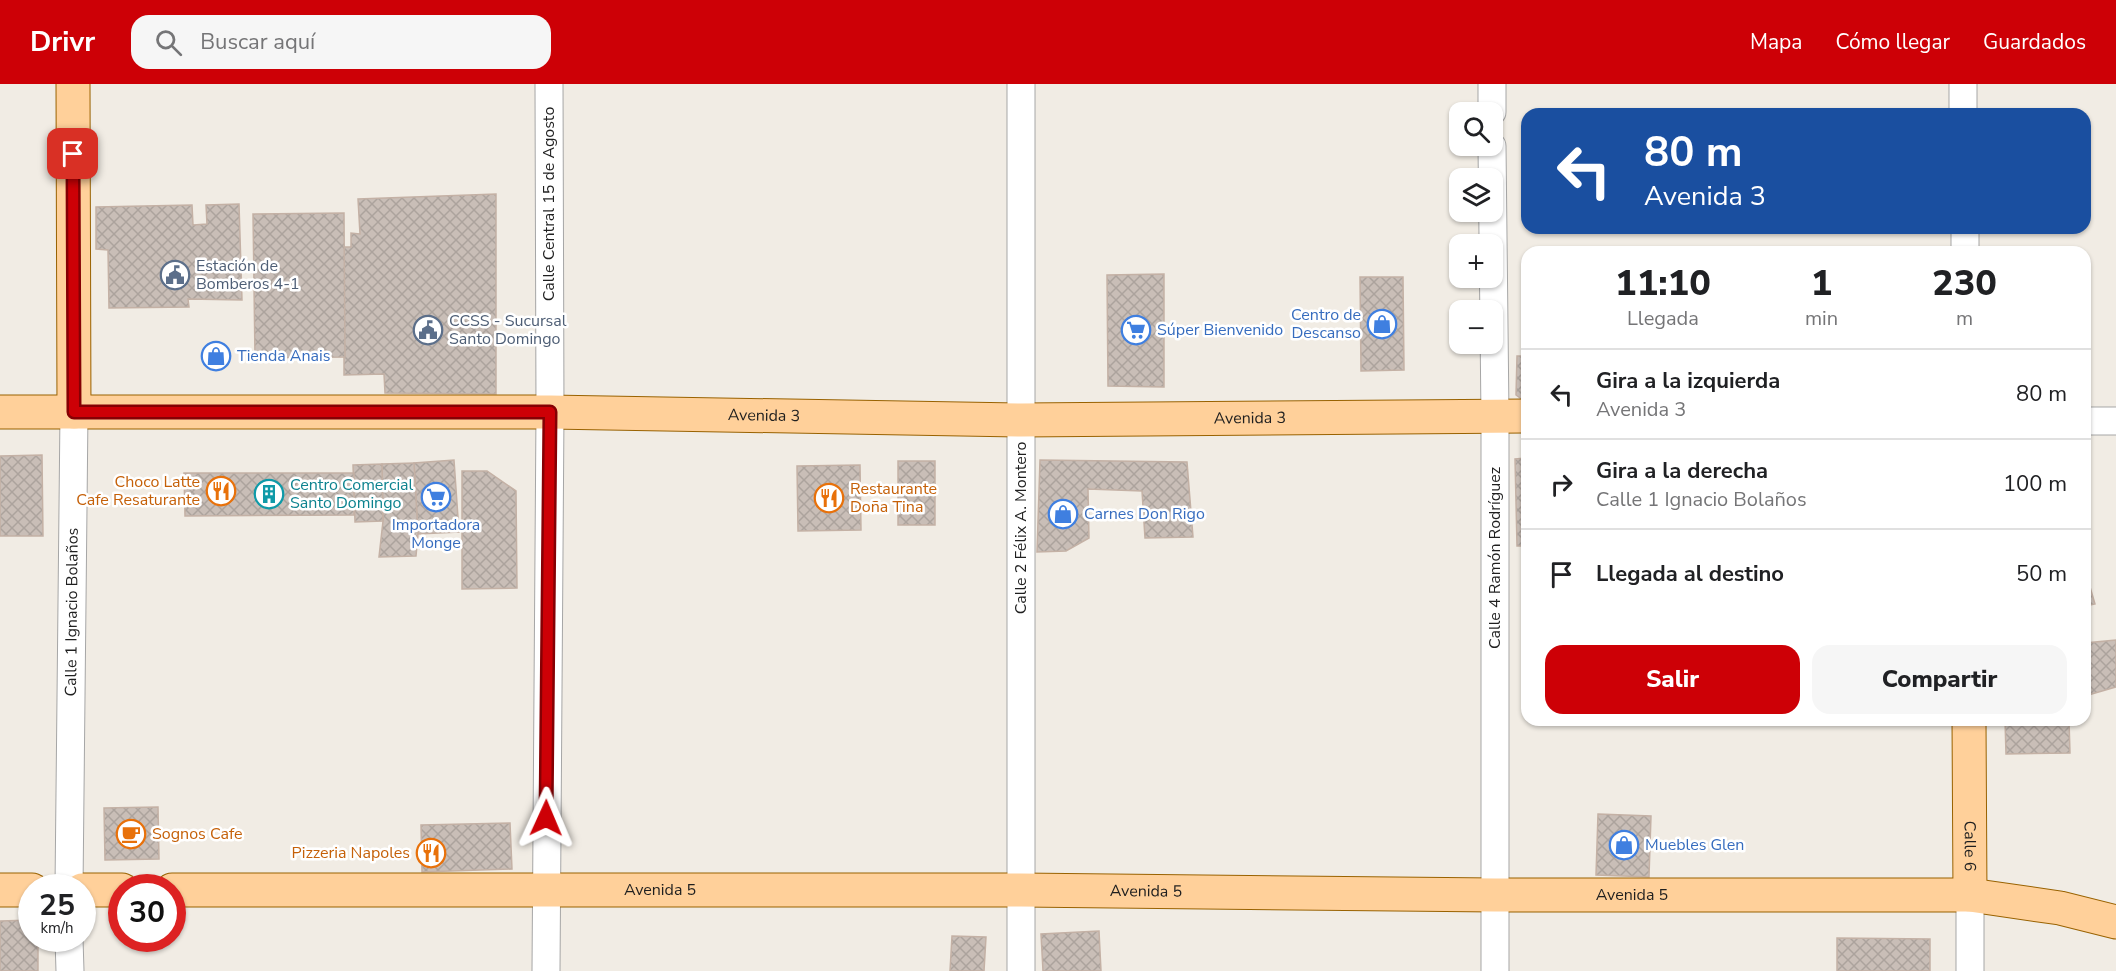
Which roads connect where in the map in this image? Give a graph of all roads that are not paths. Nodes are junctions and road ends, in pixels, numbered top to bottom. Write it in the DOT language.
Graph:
graph roads {
  1 [pos="73,84"];
  2 [pos="549,84"];
  3 [pos="1021,84"];
  4 [pos="1492,84"];
  5 [pos="1963,84"];
  6 [pos="1492,102"];
  7 [pos="1963,108"];
  8 [pos="1492,156"];
  9 [pos="0,412"];
  10 [pos="74,412"];
  11 [pos="550,412"];
  12 [pos="1495,416"];
  13 [pos="1521,416"];
  14 [pos="1021,420"];
  15 [pos="2091,421"];
  16 [pos="2116,421"];
  17 [pos="1969,726"];
  18 [pos="69,874"];
  19 [pos="545,889"];
  20 [pos="0,890"];
  21 [pos="18,890"];
  22 [pos="186,890"];
  23 [pos="1021,890"];
  24 [pos="1495,895"];
  25 [pos="1970,896"];
  26 [pos="2116,922"];
  27 [pos="69,952"];
  28 [pos="70,971"];
  29 [pos="546,971"];
  30 [pos="1021,971"];
  31 [pos="1495,971"];
  32 [pos="1970,971"];
  1 -- 10 [label="main road, Calle 1 Ignacio Bolaños"];
  2 -- 11 [label="street, Calle Central 15 de Agosto"];
  3 -- 14 [label="street, Calle 2 Félix A. Montero"];
  4 -- 6 [label="street"];
  5 -- 7 [label="street"];
  8 -- 12 [label="street, Calle 4 Ramón Rodríguez"];
  9 -- 10 [label="main road, Avenida 3"];
  10 -- 11 [label="main road, Avenida 3"];
  10 -- 18 [label="street, Calle 1 Ignacio Bolaños"];
  11 -- 14 [label="main road, Avenida 3"];
  11 -- 19 [label="street, Calle Central 15 de Agosto"];
  12 -- 13 [label="main road, Avenida 3"];
  12 -- 14 [label="main road, Avenida 3"];
  12 -- 24 [label="street, Calle 4 Ramón Rodríguez"];
  14 -- 23 [label="street, Calle 2 Félix A. Montero"];
  15 -- 16 [label="street"];
  17 -- 25 [label="main road, Calle 6"];
  19 -- 22 [label="main road, Avenida 5"];
  19 -- 23 [label="main road, Avenida 5"];
  19 -- 29 [label="street, Calle Central 15 de Agosto"];
  20 -- 21 [label="main road"];
  23 -- 24 [label="main road, Avenida 5"];
  23 -- 30 [label="street, Calle 2 Félix A. Montero"];
  24 -- 25 [label="main road, Avenida 5"];
  24 -- 31 [label="street, Calle 4 Ramón Rodríguez"];
  25 -- 26 [label="main road, Avenida 5"];
  25 -- 32 [label="street, Calle 6"];
  27 -- 28 [label="street"];
}
